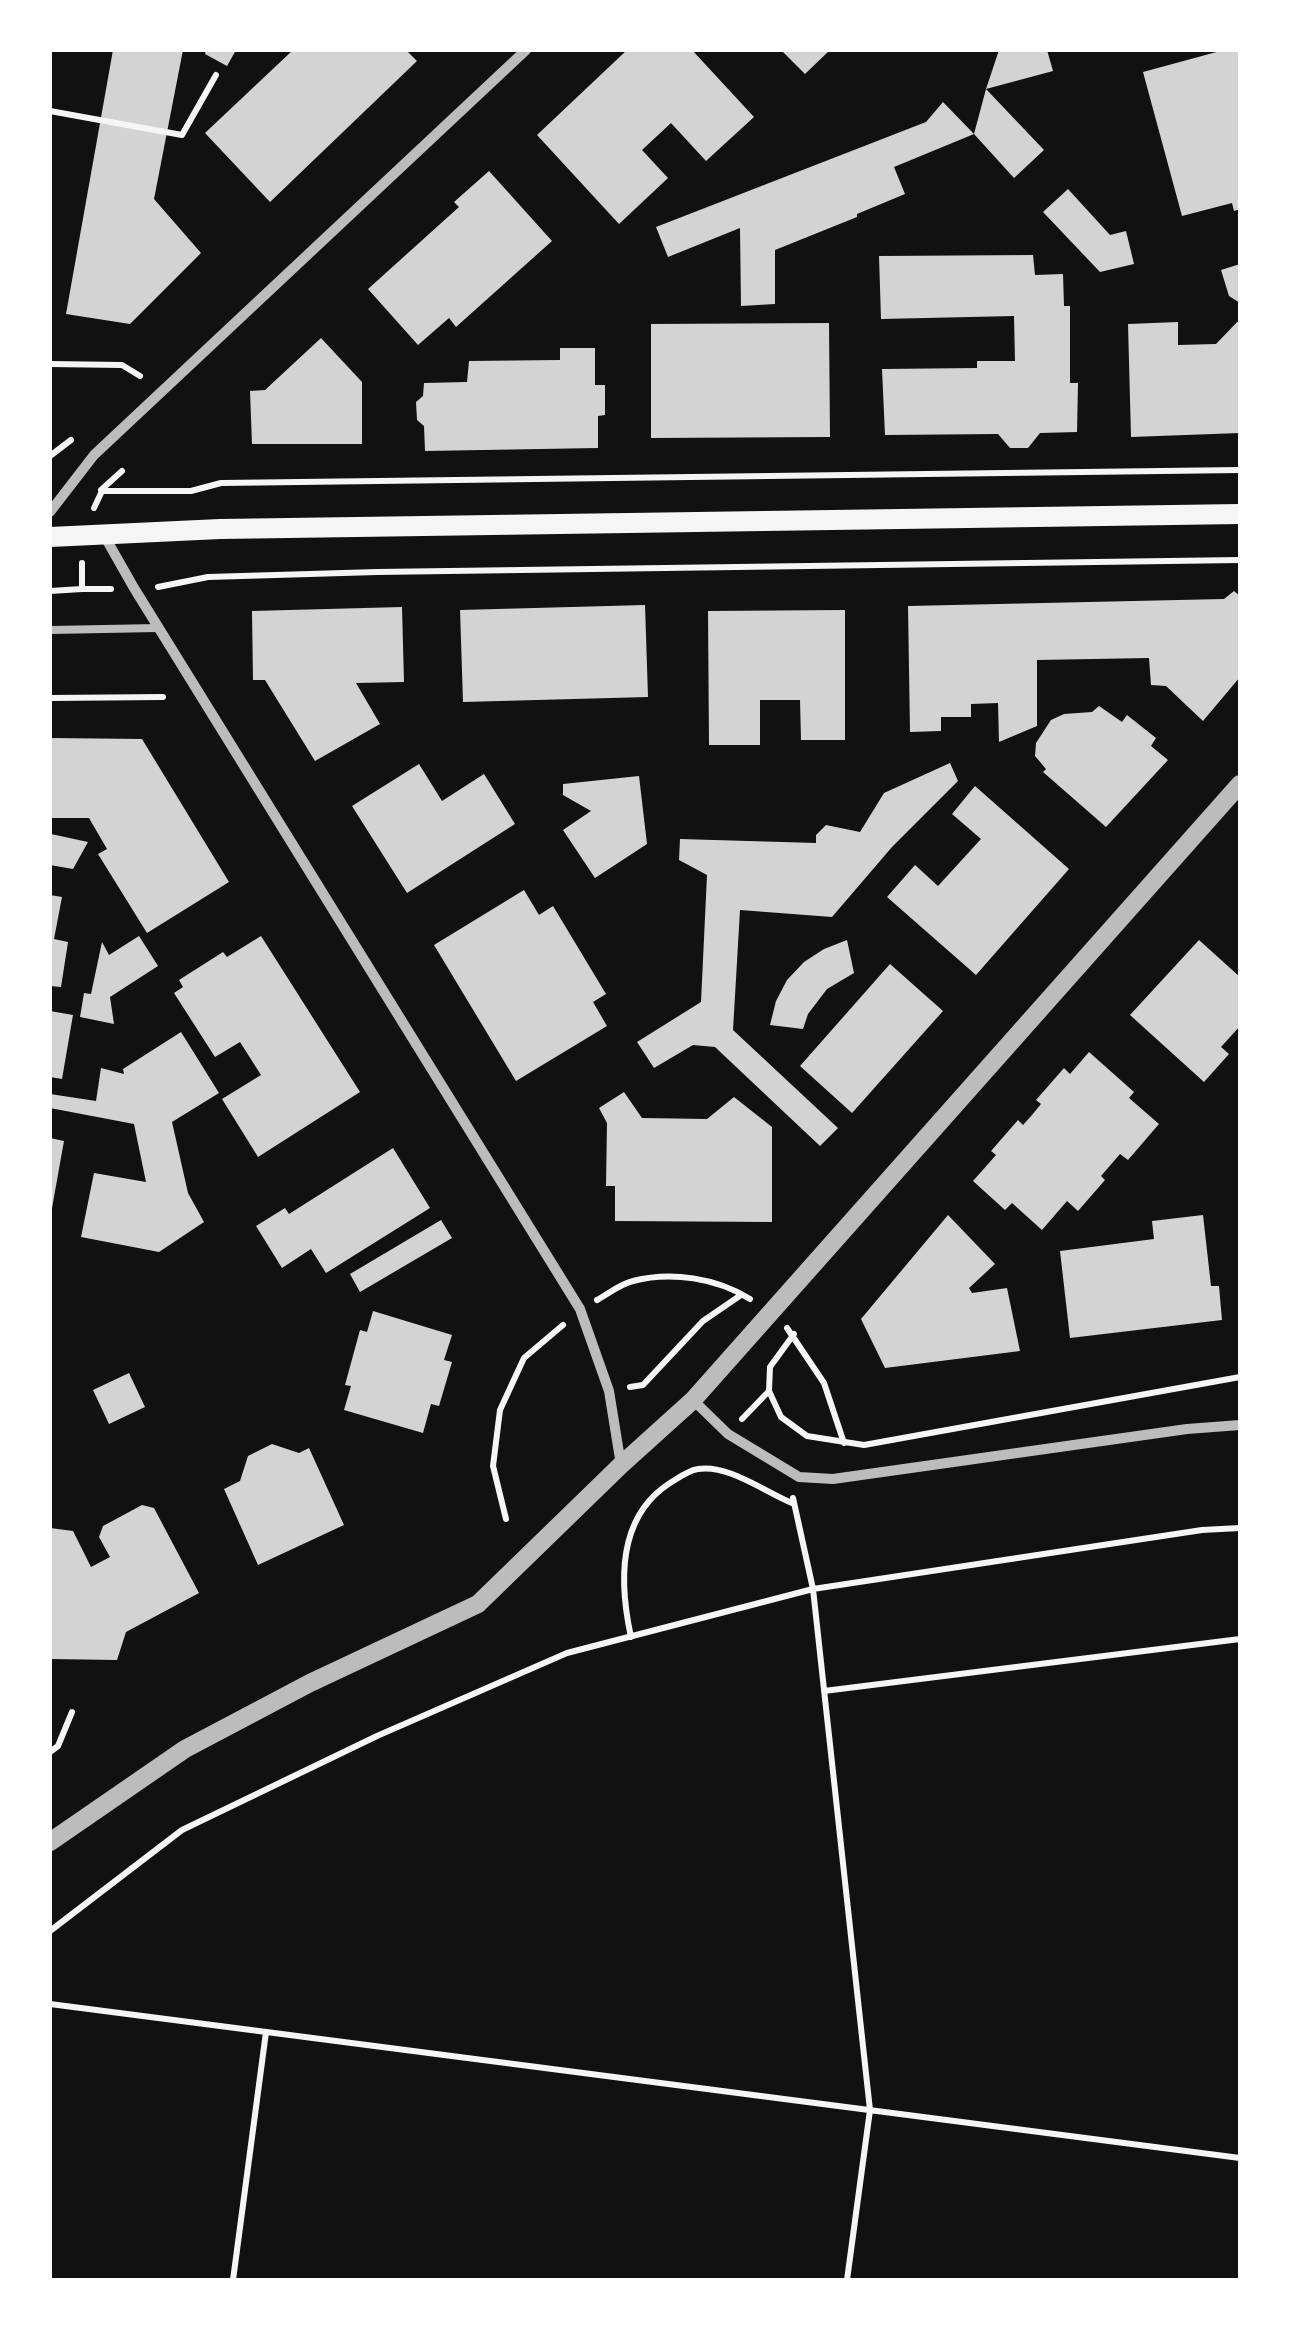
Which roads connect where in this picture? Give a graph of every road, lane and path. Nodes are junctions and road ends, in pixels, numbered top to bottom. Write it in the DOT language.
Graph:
graph roads {
  1 [pos="526,50"];
  2 [pos="216,76"];
  3 [pos="50,110"];
  4 [pos="50,364"];
  5 [pos="140,376"];
  6 [pos="70,440"];
  7 [pos="50,456"];
  8 [pos="1240,470"];
  9 [pos="102,490"];
  10 [pos="50,512"];
  11 [pos="1240,514"];
  12 [pos="106,536"];
  13 [pos="50,537"];
  14 [pos="1240,560"];
  15 [pos="134,588"];
  16 [pos="82,589"];
  17 [pos="158,628"];
  18 [pos="50,630"];
  19 [pos="163,697"];
  20 [pos="50,698"];
  21 [pos="1240,784"];
  22 [pos="742,1294"];
  23 [pos="580,1309"];
  24 [pos="770,1311"];
  25 [pos="794,1334"];
  26 [pos="1240,1377"];
  27 [pos="609,1391"];
  28 [pos="693,1400"];
  29 [pos="1240,1425"];
  30 [pos="844,1443"];
  31 [pos="621,1465"];
  32 [pos="799,1477"];
  33 [pos="792,1502"];
  34 [pos="506,1518"];
  35 [pos="1240,1528"];
  36 [pos="813,1589"];
  37 [pos="630,1637"];
  38 [pos="1240,1639"];
  39 [pos="824,1690"];
  40 [pos="72,1712"];
  41 [pos="50,1752"];
  42 [pos="50,1842"];
  43 [pos="50,1932"];
  44 [pos="50,2004"];
  45 [pos="266,2032"];
  46 [pos="870,2110"];
  47 [pos="1240,2158"];
  48 [pos="233,2280"];
  49 [pos="847,2280"];
  1 -- 10 [label="street"];
  2 -- 3 [label="path"];
  4 -- 5 [label="path"];
  6 -- 7 [label="path"];
  8 -- 9 [label="path"];
  11 -- 12 [label="main road"];
  12 -- 13 [label="main road"];
  12 -- 15 [label="street"];
  14 -- 15 [label="path"];
  15 -- 16 [label="path"];
  15 -- 17 [label="street"];
  17 -- 18 [label="lane"];
  17 -- 23 [label="street"];
  19 -- 20 [label="path"];
  21 -- 24 [label="street"];
  22 -- 23 [label="path"];
  22 -- 24 [label="path"];
  22 -- 27 [label="path"];
  23 -- 27 [label="street"];
  23 -- 34 [label="path"];
  24 -- 25 [label="path"];
  24 -- 28 [label="street"];
  25 -- 30 [label="path"];
  25 -- 30 [label="path"];
  26 -- 30 [label="path"];
  27 -- 31 [label="street"];
  28 -- 31 [label="street"];
  28 -- 32 [label="street"];
  29 -- 32 [label="street"];
  31 -- 42 [label="street"];
  32 -- 33 [label="path"];
  33 -- 36 [label="path"];
  33 -- 37 [label="path"];
  35 -- 36 [label="path"];
  36 -- 37 [label="path"];
  36 -- 39 [label="path"];
  37 -- 43 [label="path"];
  38 -- 39 [label="path"];
  39 -- 46 [label="path"];
  40 -- 41 [label="path"];
  44 -- 45 [label="path"];
  45 -- 46 [label="path"];
  45 -- 48 [label="path"];
  46 -- 47 [label="path"];
  46 -- 49 [label="path"];
}
